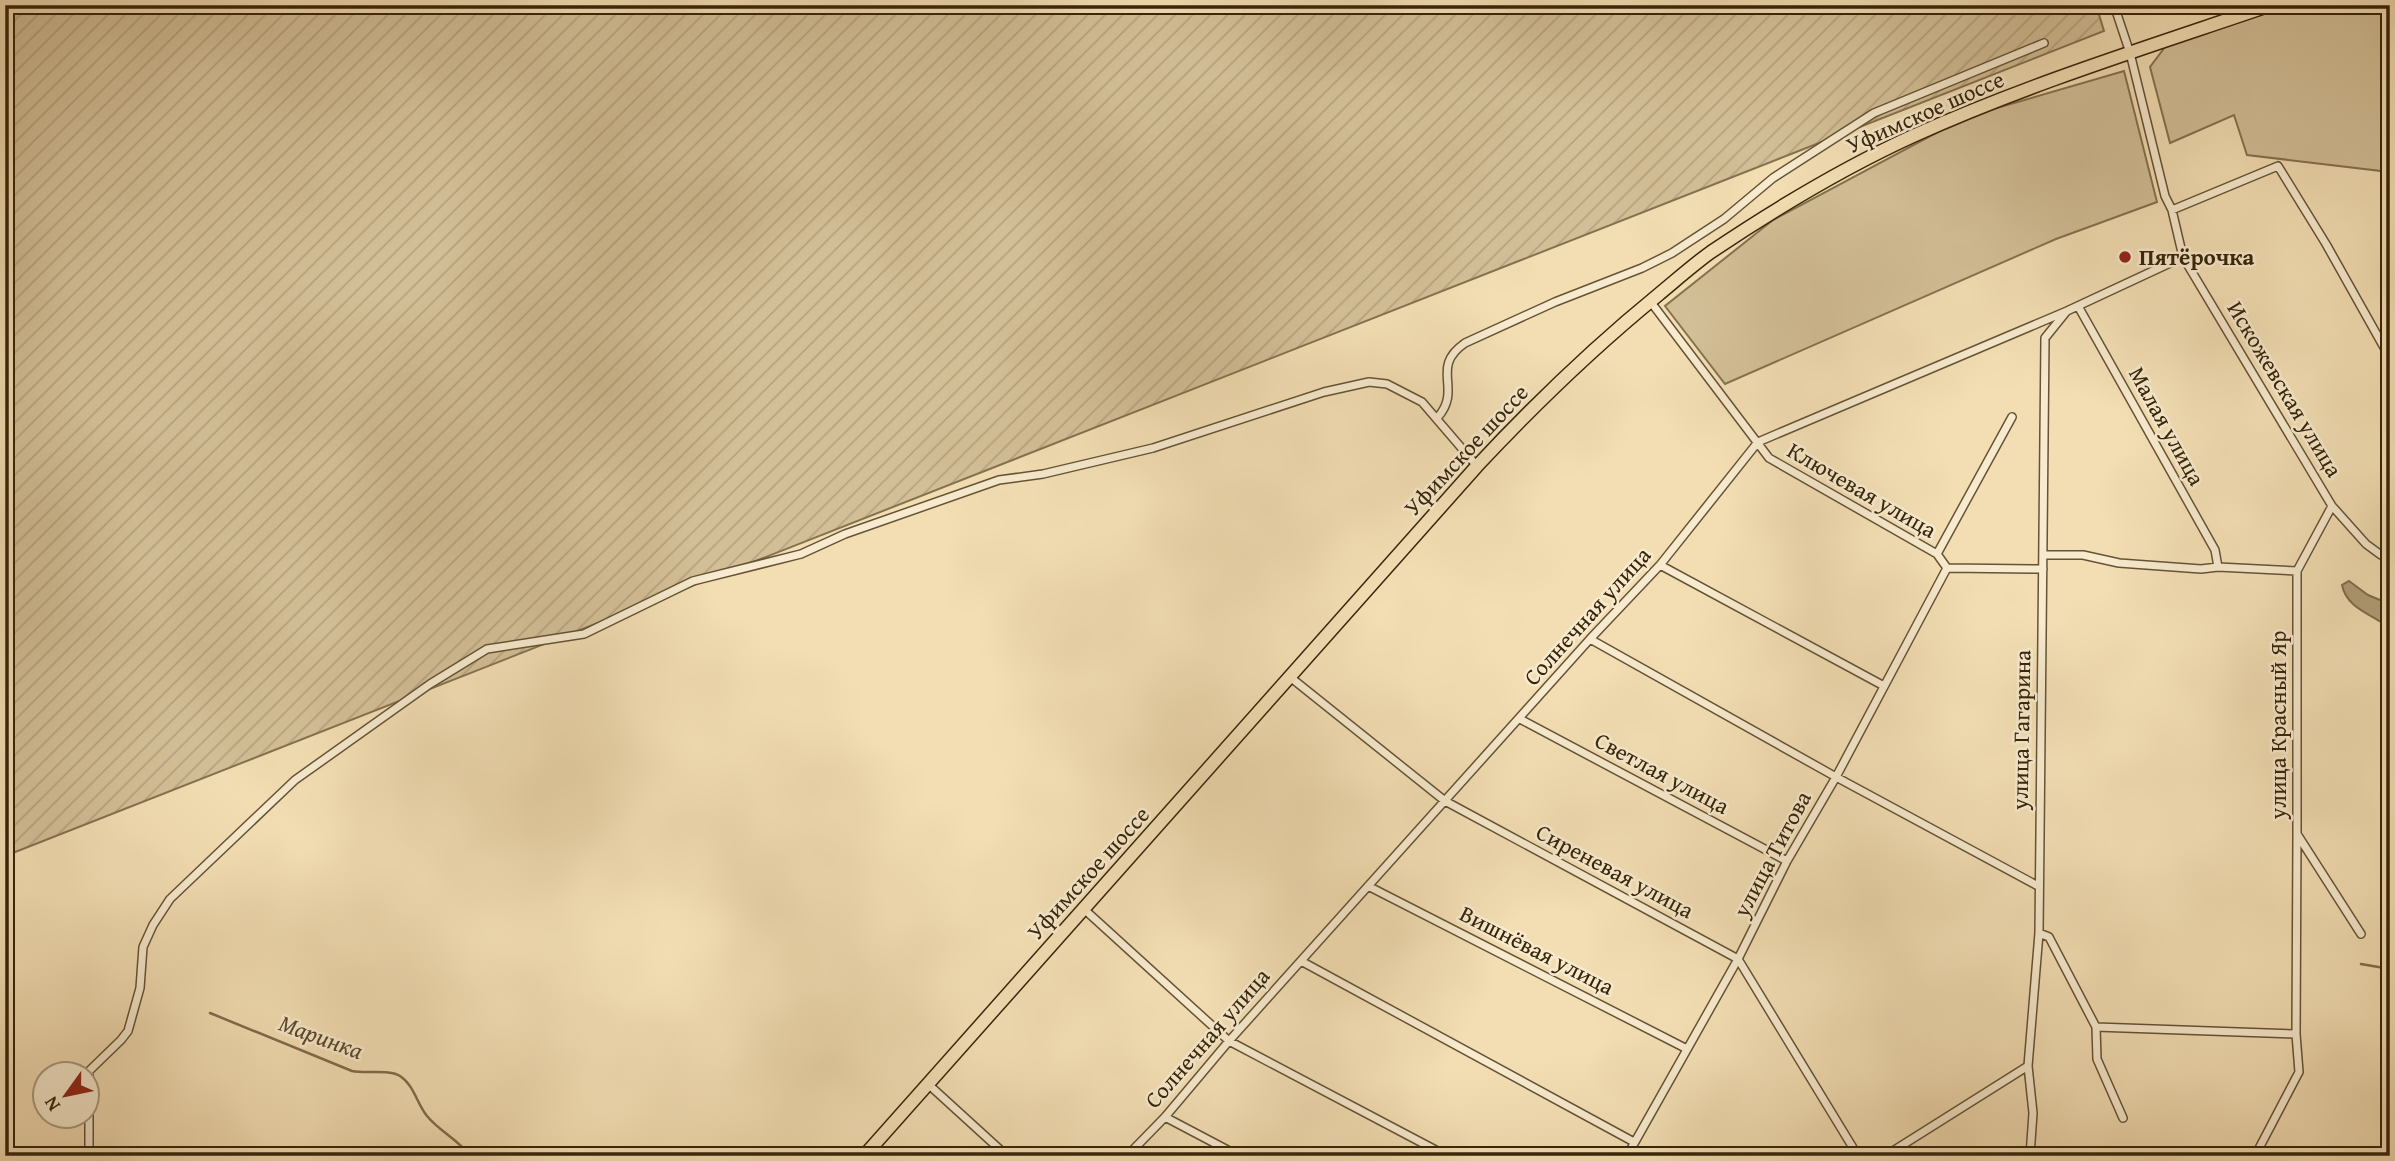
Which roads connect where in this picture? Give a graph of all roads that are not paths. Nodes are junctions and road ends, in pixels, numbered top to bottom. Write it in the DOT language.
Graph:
graph roads {
  1 [pos="2113,5"];
  2 [pos="2271,5"];
  3 [pos="2044,43"];
  4 [pos="2130,53"];
  5 [pos="2172,210"];
  6 [pos="2183,257"];
  7 [pos="1650,302"];
  8 [pos="2078,306"];
  9 [pos="2067,311"];
  10 [pos="2390,358"];
  11 [pos="1438,417"];
  12 [pos="2012,417"];
  13 [pos="1758,442"];
  14 [pos="1477,466"];
  15 [pos="2332,506"];
  16 [pos="2390,551"];
  17 [pos="1937,554"];
  18 [pos="2044,555"];
  19 [pos="1660,565"];
  20 [pos="2218,567"];
  21 [pos="1947,568"];
  22 [pos="2043,569"];
  23 [pos="2297,570"];
  24 [pos="1590,639"];
  25 [pos="1290,677"];
  26 [pos="1884,686"];
  27 [pos="1520,719"];
  28 [pos="1836,777"];
  29 [pos="1445,801"];
  30 [pos="2297,834"];
  31 [pos="1787,860"];
  32 [pos="1368,886"];
  33 [pos="2038,886"];
  34 [pos="1085,910"];
  35 [pos="2039,933"];
  36 [pos="2361,934"];
  37 [pos="1738,959"];
  38 [pos="1301,961"];
  39 [pos="2096,1027"];
  40 [pos="2296,1034"];
  41 [pos="1229,1041"];
  42 [pos="1687,1049"];
  43 [pos="2028,1066"];
  44 [pos="928,1084"];
  45 [pos="1165,1117"];
  46 [pos="2123,1118"];
  47 [pos="1634,1142"];
  48 [pos="89,1156"];
  49 [pos="864,1156"];
  50 [pos="1007,1156"];
  51 [pos="1127,1156"];
  52 [pos="1239,1156"];
  53 [pos="1447,1156"];
  54 [pos="1627,1156"];
  55 [pos="1858,1156"];
  56 [pos="1885,1156"];
  57 [pos="2030,1156"];
  58 [pos="2255,1156"];
  1 -- 4 [label="street, Искожевская улица"];
  2 -- 4 [label="main road, Уфимское шоссе"];
  3 -- 11 [label="street"];
  4 -- 5 [label="street, Искожевская улица"];
  4 -- 7 [label="main road, Уфимское шоссе"];
  5 -- 6 [label="street, Искожевская улица"];
  5 -- 10 [label="street"];
  6 -- 8 [label="street, Солнечная улица"];
  6 -- 15 [label="street, Искожевская улица"];
  7 -- 13 [label="street, Ключевая улица"];
  7 -- 14 [label="main road, Уфимское шоссе"];
  8 -- 9 [label="street, Солнечная улица"];
  8 -- 20 [label="street, Малая улица"];
  9 -- 13 [label="street, Солнечная улица"];
  9 -- 18 [label="street, улица Гагарина"];
  11 -- 14 [label="street"];
  11 -- 48 [label="street"];
  12 -- 17 [label="street"];
  13 -- 17 [label="street, Ключевая улица"];
  13 -- 19 [label="street, Солнечная улица"];
  14 -- 25 [label="main road, Уфимское шоссе"];
  15 -- 16 [label="street, Искожевская улица"];
  15 -- 23 [label="street, улица Красный Яр"];
  17 -- 21 [label="street, Ключевая улица"];
  18 -- 20 [label="street"];
  18 -- 22 [label="street, улица Гагарина"];
  19 -- 24 [label="street, Солнечная улица"];
  19 -- 26 [label="street"];
  20 -- 23 [label="street"];
  21 -- 22 [label="street, Ключевая улица"];
  21 -- 26 [label="street, улица Титова"];
  22 -- 33 [label="street, улица Гагарина"];
  23 -- 30 [label="street, улица Красный Яр"];
  24 -- 27 [label="street, Солнечная улица"];
  24 -- 28 [label="street"];
  25 -- 29 [label="street, Сиреневая улица"];
  25 -- 34 [label="main road, Уфимское шоссе"];
  26 -- 28 [label="street, улица Титова"];
  27 -- 29 [label="street, Солнечная улица"];
  27 -- 31 [label="street, Светлая улица"];
  28 -- 31 [label="street, улица Титова"];
  28 -- 33 [label="street"];
  29 -- 32 [label="street, Солнечная улица"];
  29 -- 37 [label="street, Сиреневая улица"];
  30 -- 36 [label="street, улица Красный Яр"];
  30 -- 40 [label="street"];
  31 -- 37 [label="street, улица Титова"];
  32 -- 38 [label="street, Солнечная улица"];
  32 -- 42 [label="street, Вишнёвая улица"];
  33 -- 35 [label="street, улица Гагарина"];
  34 -- 41 [label="street"];
  34 -- 44 [label="main road, Уфимское шоссе"];
  35 -- 39 [label="street"];
  35 -- 43 [label="street, улица Гагарина"];
  37 -- 42 [label="street, улица Титова"];
  37 -- 55 [label="street"];
  38 -- 41 [label="street, Солнечная улица"];
  38 -- 47 [label="street"];
  39 -- 40 [label="street"];
  39 -- 46 [label="street"];
  40 -- 58 [label="street"];
  41 -- 45 [label="street, Солнечная улица"];
  41 -- 53 [label="street"];
  42 -- 47 [label="street, улица Титова"];
  43 -- 56 [label="street"];
  43 -- 57 [label="street, улица Гагарина"];
  44 -- 49 [label="main road, Уфимское шоссе"];
  44 -- 50 [label="street"];
  45 -- 51 [label="street, Солнечная улица"];
  45 -- 52 [label="street"];
  47 -- 54 [label="street, улица Титова"];
}
